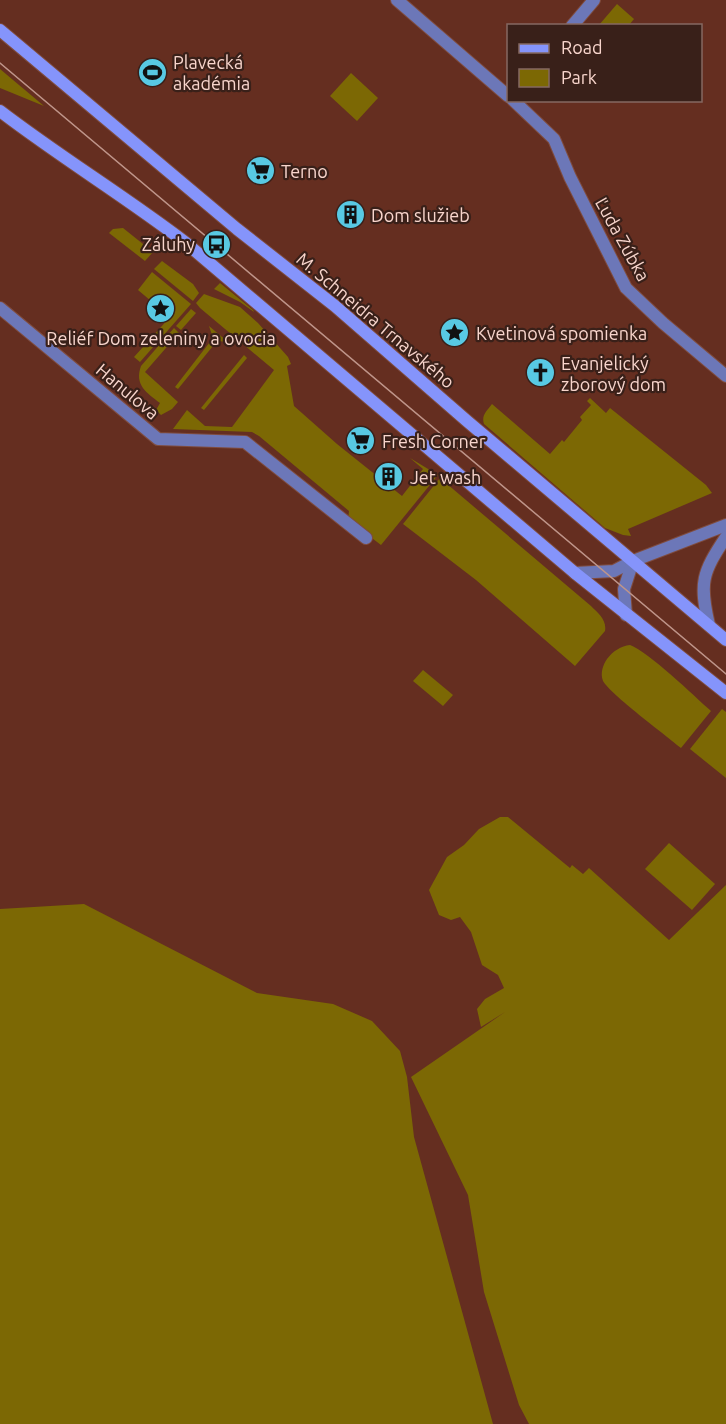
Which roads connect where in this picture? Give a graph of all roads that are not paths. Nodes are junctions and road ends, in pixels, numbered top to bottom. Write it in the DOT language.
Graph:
graph roads {
  1 [pos="398,0"];
  2 [pos="594,0"];
  3 [pos="574,24"];
  4 [pos="0,30"];
  5 [pos="507,95"];
  6 [pos="515,102"];
  7 [pos="0,111"];
  8 [pos="1,310"];
  9 [pos="726,376"];
  10 [pos="726,525"];
  11 [pos="726,537"];
  12 [pos="366,538"];
  13 [pos="633,561"];
  14 [pos="575,573"];
  15 [pos="626,615"];
  16 [pos="709,625"];
  17 [pos="726,640"];
  18 [pos="726,693"];
  1 -- 5 [label="street"];
  2 -- 3 [label="street"];
  4 -- 13 [label="main road, M. Schneidra Trnavského"];
  6 -- 9 [label="street, Ľuda Zúbka"];
  7 -- 14 [label="main road"];
  8 -- 12 [label="street, Hanulova"];
  10 -- 13 [label="street"];
  11 -- 16 [label="street"];
  13 -- 14 [label="street"];
  13 -- 15 [label="street"];
  13 -- 16 [label="main road, M. Schneidra Trnavského"];
  14 -- 15 [label="main road"];
  15 -- 18 [label="main road"];
  16 -- 17 [label="main road, M. Schneidra Trnavského"];
}
